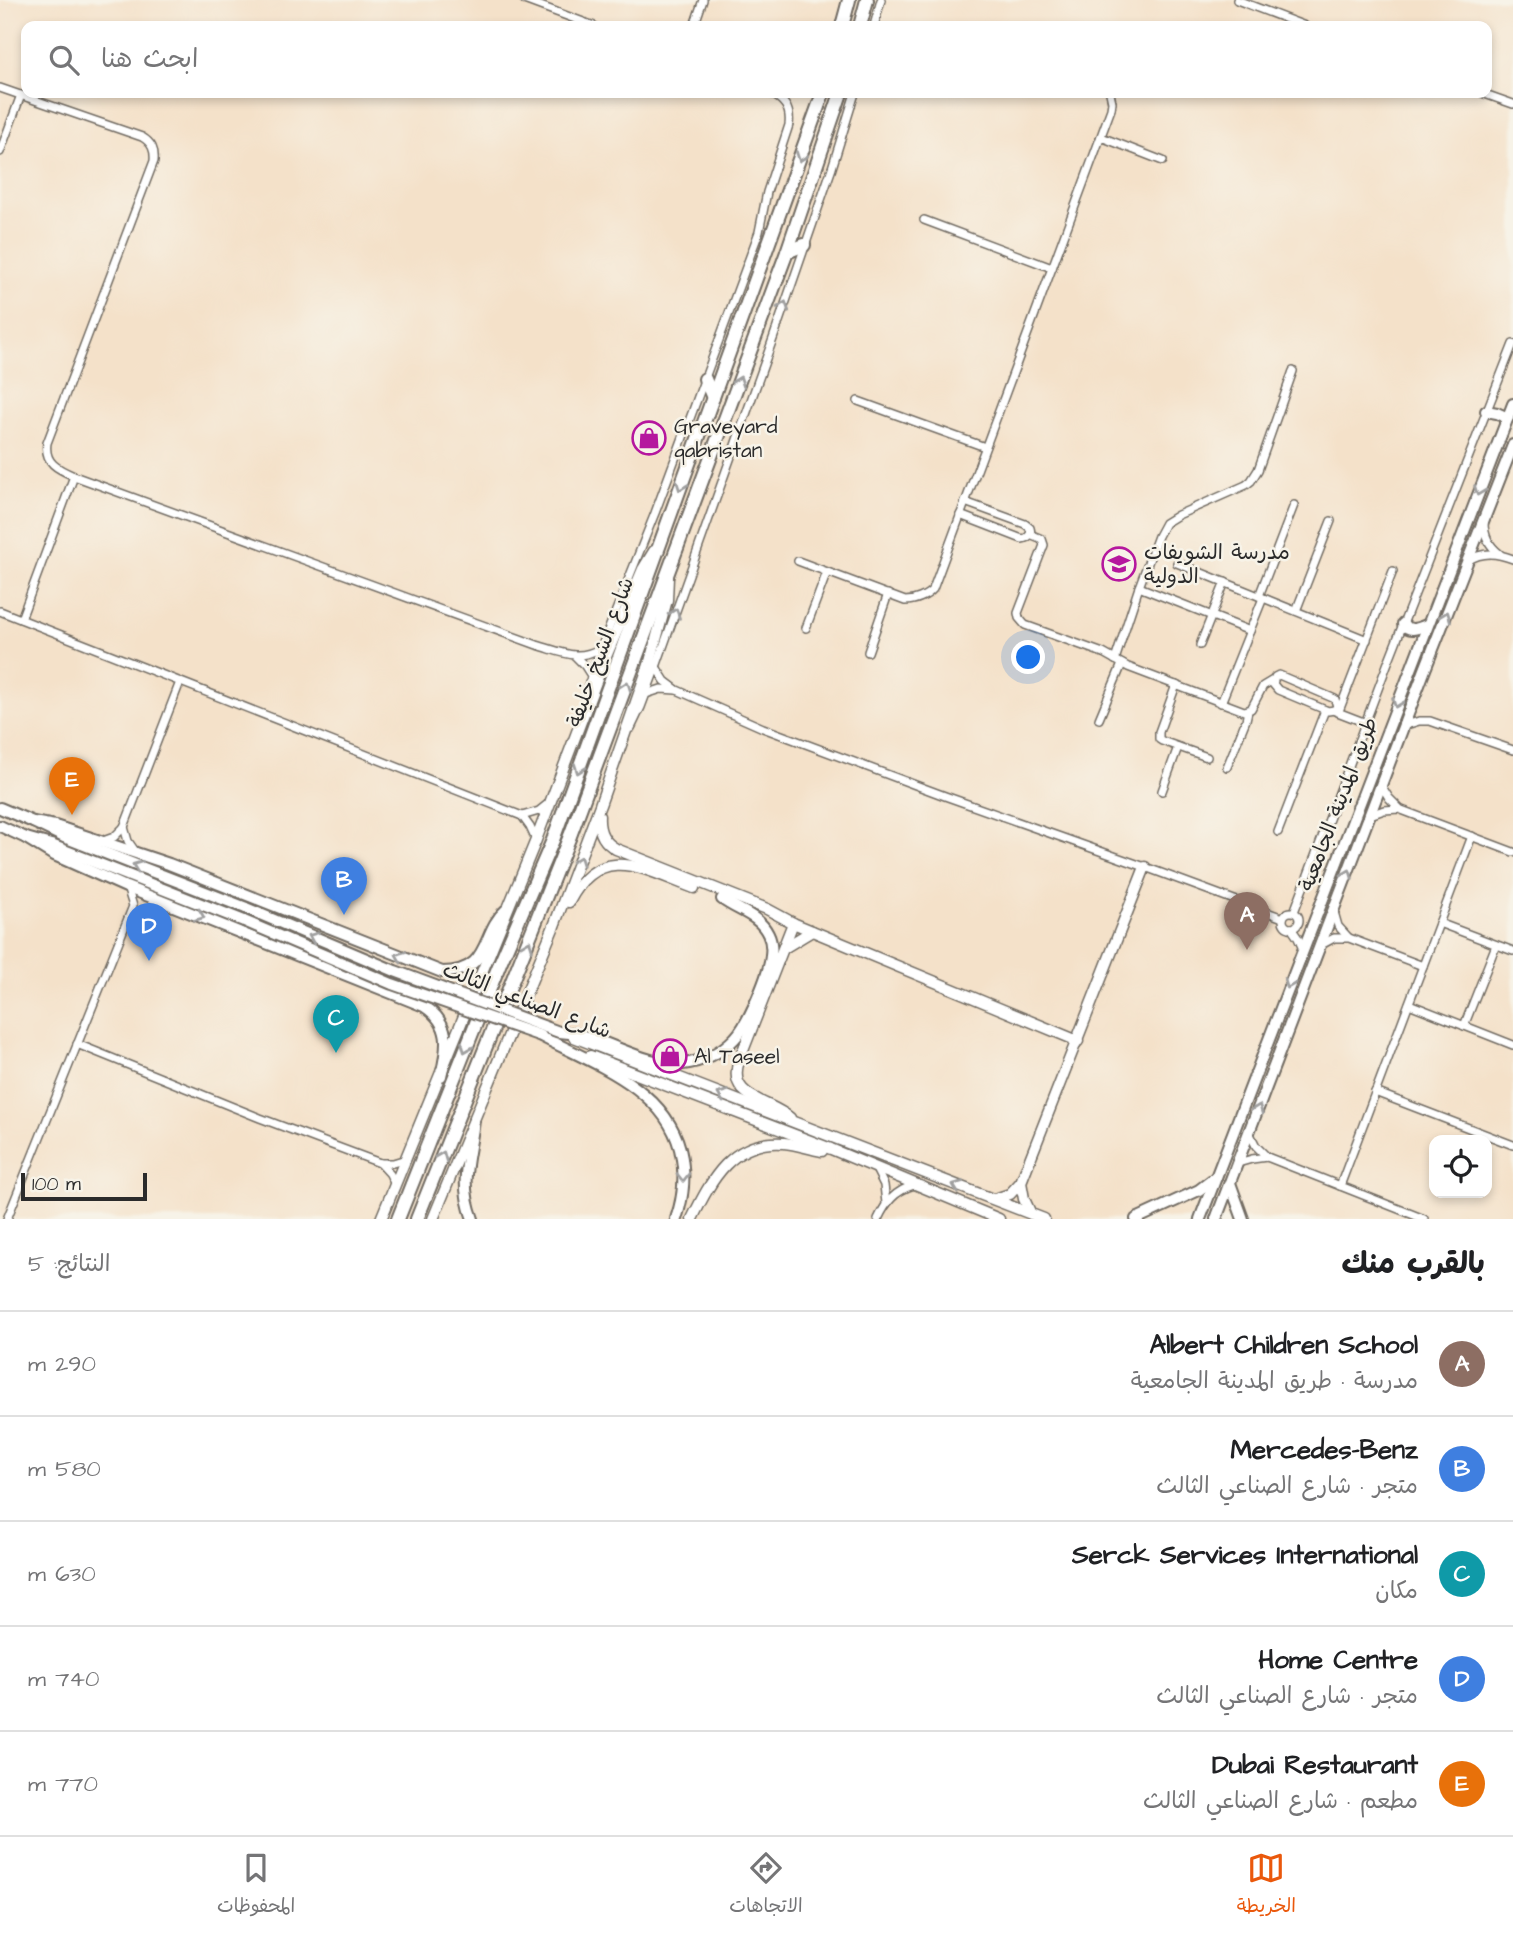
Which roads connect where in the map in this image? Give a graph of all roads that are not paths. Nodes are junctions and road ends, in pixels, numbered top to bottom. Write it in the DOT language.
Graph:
graph roads {
  1 [pos="524,0"];
  2 [pos="703,0"];
  3 [pos="849,0"];
  4 [pos="867,0"];
  5 [pos="881,0"];
  6 [pos="1237,0"];
  7 [pos="581,21"];
  8 [pos="696,21"];
  9 [pos="843,21"];
  10 [pos="861,21"];
  11 [pos="875,21"];
  12 [pos="1293,21"];
  13 [pos="0,88"];
  14 [pos="21,95"];
  15 [pos="1492,97"];
  16 [pos="30,98"];
  17 [pos="780,98"];
  18 [pos="821,98"];
  19 [pos="839,98"];
  20 [pos="853,98"];
  21 [pos="1111,98"];
  22 [pos="1513,104"];
  23 [pos="1101,137"];
  24 [pos="0,152"];
  25 [pos="1163,161"];
  26 [pos="924,220"];
  27 [pos="804,244"];
  28 [pos="787,251"];
  29 [pos="1052,268"];
  30 [pos="1513,344"];
  31 [pos="1293,371"];
  32 [pos="705,379"];
  33 [pos="713,398"];
  34 [pos="858,401"];
  35 [pos="1513,404"];
  36 [pos="1486,411"];
  37 [pos="1508,418"];
  38 [pos="1513,445"];
  39 [pos="985,447"];
  40 [pos="74,476"];
  41 [pos="965,502"];
  42 [pos="1294,505"];
  43 [pos="997,514"];
  44 [pos="960,515"];
  45 [pos="1484,520"];
  46 [pos="1331,521"];
  47 [pos="992,527"];
  48 [pos="1030,534"];
  49 [pos="661,542"];
  50 [pos="1500,555"];
  51 [pos="1513,559"];
  52 [pos="798,561"];
  53 [pos="1467,561"];
  54 [pos="1177,563"];
  55 [pos="1393,571"];
  56 [pos="827,572"];
  57 [pos="667,574"];
  58 [pos="1225,582"];
  59 [pos="1139,587"];
  60 [pos="888,594"];
  61 [pos="1261,597"];
  62 [pos="0,611"];
  63 [pos="1296,611"];
  64 [pos="1212,616"];
  65 [pos="21,619"];
  66 [pos="1403,624"];
  67 [pos="1427,625"];
  68 [pos="806,628"];
  69 [pos="1250,631"];
  70 [pos="1367,640"];
  71 [pos="1200,645"];
  72 [pos="601,648"];
  73 [pos="868,652"];
  74 [pos="576,657"];
  75 [pos="1118,662"];
  76 [pos="656,667"];
  77 [pos="592,677"];
  78 [pos="1273,680"];
  79 [pos="180,682"];
  80 [pos="1175,685"];
  81 [pos="677,690"];
  82 [pos="646,694"];
  83 [pos="1221,702"];
  84 [pos="585,709"];
  85 [pos="1325,710"];
  86 [pos="1248,711"];
  87 [pos="1337,711"];
  88 [pos="1099,719"];
  89 [pos="1366,723"];
  90 [pos="1403,726"];
  91 [pos="621,743"];
  92 [pos="1178,747"];
  93 [pos="1513,750"];
  94 [pos="1207,757"];
  95 [pos="1227,767"];
  96 [pos="1381,785"];
  97 [pos="1162,791"];
  98 [pos="549,803"];
  99 [pos="600,805"];
  100 [pos="0,808"];
  101 [pos="1399,809"];
  102 [pos="1356,811"];
  103 [pos="1370,815"];
  104 [pos="522,816"];
  105 [pos="33,822"];
  106 [pos="0,827"];
  107 [pos="124,827"];
  108 [pos="1278,832"];
  109 [pos="1472,836"];
  110 [pos="26,838"];
  111 [pos="536,840"];
  112 [pos="101,841"];
  113 [pos="1358,846"];
  114 [pos="1513,852"];
  115 [pos="136,853"];
  116 [pos="1145,867"];
  117 [pos="126,887"];
  118 [pos="154,898"];
  119 [pos="722,898"];
  120 [pos="133,906"];
  121 [pos="506,910"];
  122 [pos="1334,911"];
  123 [pos="1317,913"];
  124 [pos="1296,915"];
  125 [pos="1283,918"];
  126 [pos="788,921"];
  127 [pos="1439,923"];
  128 [pos="554,926"];
  129 [pos="1291,928"];
  130 [pos="812,931"];
  131 [pos="1349,938"];
  132 [pos="1496,944"];
  133 [pos="1321,945"];
  134 [pos="784,948"];
  135 [pos="1303,949"];
  136 [pos="1513,951"];
  137 [pos="1423,966"];
  138 [pos="1409,1004"];
  139 [pos="1464,1026"];
  140 [pos="1078,1041"];
  141 [pos="77,1044"];
  142 [pos="1513,1045"];
  143 [pos="630,1056"];
  144 [pos="625,1075"];
  145 [pos="441,1076"];
  146 [pos="1375,1091"];
  147 [pos="474,1120"];
  148 [pos="795,1124"];
  149 [pos="1249,1132"];
  150 [pos="1513,1145"];
  151 [pos="831,1149"];
  152 [pos="1268,1157"];
  153 [pos="406,1159"];
  154 [pos="380,1163"];
  155 [pos="1238,1163"];
  156 [pos="876,1169"];
  157 [pos="1218,1175"];
  158 [pos="1021,1182"];
  159 [pos="1230,1183"];
  160 [pos="914,1185"];
  161 [pos="395,1186"];
  162 [pos="1340,1186"];
  163 [pos="994,1200"];
  164 [pos="886,1203"];
  165 [pos="1031,1214"];
  166 [pos="7,1219"];
  167 [pos="381,1219"];
  168 [pos="398,1219"];
  169 [pos="417,1219"];
  170 [pos="433,1219"];
  171 [pos="473,1219"];
  172 [pos="676,1219"];
  173 [pos="692,1219"];
  174 [pos="878,1219"];
  175 [pos="999,1219"];
  176 [pos="1044,1219"];
  177 [pos="1136,1219"];
  178 [pos="1200,1219"];
  179 [pos="1216,1219"];
  180 [pos="1243,1219"];
  181 [pos="1424,1219"];
  1 -- 7 [label="street"];
  2 -- 8 [label="street"];
  3 -- 9 [label="highway"];
  4 -- 10 [label="highway"];
  5 -- 11 [label="street"];
  6 -- 12 [label="street"];
  13 -- 14 [label="street"];
  14 -- 24 [label="street"];
  15 -- 22 [label="street"];
  16 -- 40 [label="street"];
  17 -- 32 [label="street"];
  18 -- 33 [label="highway, شارع الشيخ خليفة, one-way"];
  19 -- 28 [label="highway, شارع الشيخ خليفة"];
  20 -- 27 [label="street"];
  21 -- 23 [label="street"];
  23 -- 25 [label="street"];
  23 -- 29 [label="street"];
  26 -- 29 [label="street"];
  27 -- 28 [label="highway"];
  76 -- 27 [label="street, one-way"];
  57 -- 28 [label="highway, شارع الشيخ خليفة, one-way"];
  29 -- 39 [label="street"];
  30 -- 36 [label="street"];
  31 -- 59 [label="street"];
  32 -- 33 [label="highway"];
  32 -- 72 [label="street"];
  33 -- 49 [label="highway, شارع الشيخ خليفة, one-way"];
  34 -- 39 [label="street"];
  35 -- 37 [label="main road, طريق المدينة الجامعية"];
  36 -- 37 [label="main road"];
  36 -- 66 [label="street"];
  37 -- 67 [label="main road, طريق المدينة الجامعية, one-way"];
  38 -- 45 [label="main road, طريق المدينة الجامعية"];
  39 -- 41 [label="street"];
  40 -- 65 [label="street"];
  40 -- 74 [label="street"];
  41 -- 43 [label="street"];
  41 -- 44 [label="street"];
  42 -- 61 [label="street"];
  43 -- 47 [label="street"];
  43 -- 48 [label="street"];
  44 -- 47 [label="street"];
  44 -- 60 [label="street"];
  45 -- 50 [label="street"];
  45 -- 53 [label="main road, طريق المدينة الجامعية"];
  46 -- 63 [label="street"];
  47 -- 48 [label="street"];
  48 -- 75 [label="street"];
  49 -- 84 [label="main road"];
  49 -- 168 [label="highway, شارع الشيخ خليفة, one-way"];
  50 -- 51 [label="street"];
  50 -- 53 [label="street"];
  52 -- 56 [label="street"];
  90 -- 53 [label="main road, طريق المدينة الجامعية, one-way"];
  54 -- 58 [label="street"];
  55 -- 70 [label="street"];
  56 -- 60 [label="street"];
  56 -- 68 [label="street"];
  57 -- 91 [label="main road"];
  169 -- 57 [label="highway, شارع الشيخ خليفة, one-way"];
  58 -- 61 [label="street"];
  58 -- 64 [label="street"];
  59 -- 64 [label="street"];
  59 -- 75 [label="street"];
  60 -- 73 [label="street"];
  61 -- 63 [label="street"];
  61 -- 69 [label="street"];
  62 -- 65 [label="street"];
  63 -- 70 [label="street"];
  64 -- 69 [label="street"];
  64 -- 71 [label="street"];
  65 -- 79 [label="street"];
  66 -- 67 [label="main road"];
  66 -- 89 [label="street"];
  67 -- 102 [label="main road, طريق المدينة الجامعية, one-way"];
  69 -- 83 [label="street"];
  70 -- 87 [label="street"];
  72 -- 74 [label="street"];
  72 -- 77 [label="street"];
  74 -- 77 [label="street"];
  75 -- 80 [label="street"];
  75 -- 88 [label="street"];
  76 -- 81 [label="street"];
  76 -- 82 [label="street"];
  77 -- 84 [label="street"];
  78 -- 85 [label="street"];
  78 -- 86 [label="street"];
  78 -- 87 [label="street"];
  79 -- 104 [label="street"];
  79 -- 107 [label="street"];
  80 -- 83 [label="street"];
  80 -- 92 [label="street"];
  81 -- 82 [label="street"];
  81 -- 116 [label="street"];
  82 -- 91 [label="street"];
  83 -- 86 [label="street"];
  84 -- 98 [label="main road"];
  85 -- 87 [label="street"];
  85 -- 108 [label="street"];
  86 -- 95 [label="street"];
  87 -- 89 [label="street"];
  89 -- 124 [label="street"];
  90 -- 93 [label="street"];
  90 -- 96 [label="main road, طريق المدينة الجامعية"];
  91 -- 99 [label="main road"];
  92 -- 94 [label="street"];
  92 -- 97 [label="street"];
  96 -- 101 [label="street"];
  96 -- 103 [label="main road, طريق المدينة الجامعية"];
  98 -- 104 [label="street"];
  98 -- 111 [label="main road"];
  99 -- 126 [label="main road"];
  128 -- 99 [label="main road, one-way"];
  100 -- 105 [label="main road, شارع الصناعي الثالث"];
  101 -- 103 [label="street"];
  101 -- 109 [label="street"];
  102 -- 113 [label="main road"];
  102 -- 123 [label="main road, طريق المدينة الجامعية"];
  103 -- 113 [label="main road, طريق المدينة الجامعية"];
  104 -- 111 [label="street"];
  105 -- 112 [label="main road"];
  143 -- 105 [label="main road, شارع الصناعي الثالث, one-way, bridge"];
  106 -- 110 [label="main road, شارع الصناعي الثالث"];
  107 -- 112 [label="street"];
  107 -- 115 [label="street"];
  109 -- 114 [label="street"];
  109 -- 127 [label="street"];
  110 -- 117 [label="main road"];
  110 -- 144 [label="main road, شارع الصناعي الثالث, bridge"];
  111 -- 121 [label="main road"];
  112 -- 115 [label="main road"];
  122 -- 113 [label="main road, طريق المدينة الجامعية, one-way"];
  121 -- 115 [label="main road, one-way"];
  116 -- 125 [label="street"];
  116 -- 140 [label="main road"];
  117 -- 118 [label="main road"];
  117 -- 120 [label="street"];
  118 -- 120 [label="street"];
  118 -- 145 [label="main road, one-way"];
  119 -- 126 [label="main road"];
  119 -- 128 [label="main road"];
  119 -- 143 [label="main road, شارع الصناعي الثالث"];
  120 -- 141 [label="street"];
  121 -- 145 [label="main road"];
  122 -- 131 [label="street"];
  122 -- 133 [label="main road, طريق المدينة الجامعية"];
  123 -- 124 [label="street"];
  123 -- 135 [label="main road, طريق المدينة الجامعية"];
  124 -- 125 [label="street"];
  124 -- 129 [label="street"];
  125 -- 129 [label="street"];
  126 -- 130 [label="main road"];
  126 -- 134 [label="main road"];
  127 -- 132 [label="street"];
  127 -- 137 [label="street"];
  128 -- 147 [label="main road"];
  129 -- 135 [label="street"];
  130 -- 134 [label="main road"];
  130 -- 140 [label="main road"];
  131 -- 133 [label="street"];
  131 -- 137 [label="street"];
  132 -- 136 [label="street"];
  132 -- 139 [label="street"];
  149 -- 133 [label="main road, طريق المدينة الجامعية, one-way"];
  134 -- 148 [label="main road"];
  135 -- 157 [label="main road, طريق المدينة الجامعية, one-way"];
  137 -- 138 [label="street"];
  138 -- 139 [label="street"];
  138 -- 146 [label="street"];
  139 -- 142 [label="street"];
  140 -- 158 [label="main road"];
  141 -- 154 [label="street"];
  141 -- 166 [label="street"];
  148 -- 143 [label="main road, شارع الصناعي الثالث, one-way"];
  144 -- 151 [label="main road, شارع الصناعي الثالث"];
  144 -- 172 [label="main road, شارع الصناعي الثالث, one-way"];
  145 -- 153 [label="main road"];
  146 -- 150 [label="street"];
  146 -- 162 [label="street"];
  147 -- 170 [label="main road"];
  147 -- 171 [label="main road"];
  163 -- 148 [label="main road, شارع الصناعي الثالث, one-way"];
  149 -- 152 [label="street"];
  149 -- 155 [label="main road, طريق المدينة الجامعية"];
  151 -- 156 [label="main road, شارع الصناعي الثالث"];
  151 -- 173 [label="main road"];
  152 -- 155 [label="street"];
  152 -- 162 [label="street"];
  153 -- 154 [label="street"];
  153 -- 161 [label="main road"];
  154 -- 161 [label="street"];
  155 -- 159 [label="main road, طريق المدينة الجامعية"];
  156 -- 160 [label="main road, شارع الصناعي الثالث"];
  156 -- 164 [label="street"];
  157 -- 177 [label="main road"];
  157 -- 178 [label="main road, طريق المدينة الجامعية"];
  158 -- 163 [label="main road"];
  158 -- 165 [label="main road"];
  159 -- 179 [label="main road, طريق المدينة الجامعية"];
  159 -- 180 [label="main road"];
  160 -- 164 [label="street"];
  160 -- 175 [label="main road, شارع الصناعي الثالث"];
  161 -- 167 [label="main road"];
  162 -- 181 [label="street"];
  163 -- 165 [label="main road, شارع الصناعي الثالث"];
  164 -- 174 [label="street"];
  165 -- 176 [label="main road, شارع الصناعي الثالث"];
}
